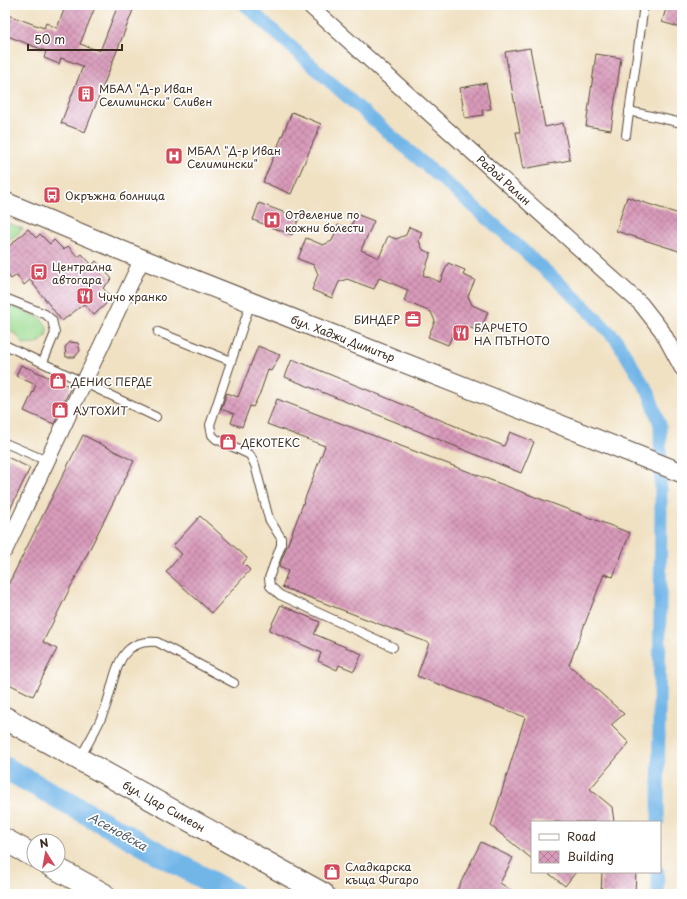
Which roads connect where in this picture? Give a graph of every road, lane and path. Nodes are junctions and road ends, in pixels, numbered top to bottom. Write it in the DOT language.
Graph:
graph roads {
  1 [pos="310,5"];
  2 [pos="644,5"];
  3 [pos="629,111"];
  4 [pos="682,123"];
  5 [pos="626,135"];
  6 [pos="5,202"];
  7 [pos="142,259"];
  8 [pos="5,298"];
  9 [pos="251,302"];
  10 [pos="158,332"];
  11 [pos="5,345"];
  12 [pos="231,361"];
  13 [pos="43,362"];
  14 [pos="682,368"];
  15 [pos="84,383"];
  16 [pos="156,417"];
  17 [pos="5,443"];
  18 [pos="47,461"];
  19 [pos="682,473"];
  20 [pos="5,550"];
  21 [pos="394,647"];
  22 [pos="234,683"];
  23 [pos="5,718"];
  24 [pos="80,759"];
  25 [pos="5,840"];
  26 [pos="26,852"];
  27 [pos="65,873"];
  28 [pos="103,894"];
  29 [pos="323,894"];
  1 -- 14 [label="street, Радой Ралин"];
  2 -- 3 [label="lane"];
  3 -- 4 [label="lane"];
  3 -- 5 [label="lane"];
  6 -- 7 [label="street, бул. Хаджи Димитър"];
  7 -- 9 [label="street, бул. Хаджи Димитър"];
  7 -- 15 [label="street"];
  8 -- 13 [label="lane"];
  9 -- 12 [label="lane"];
  9 -- 19 [label="street, бул. Хаджи Димитър"];
  10 -- 12 [label="lane"];
  11 -- 13 [label="lane"];
  12 -- 21 [label="lane"];
  13 -- 15 [label="lane"];
  15 -- 16 [label="lane"];
  15 -- 18 [label="street"];
  17 -- 18 [label="lane"];
  18 -- 20 [label="street"];
  22 -- 24 [label="lane"];
  23 -- 24 [label="main road, бул. Цар Симеон"];
  24 -- 29 [label="main road, бул. Цар Симеон"];
  25 -- 26 [label="main road"];
  27 -- 28 [label="main road"];
}
